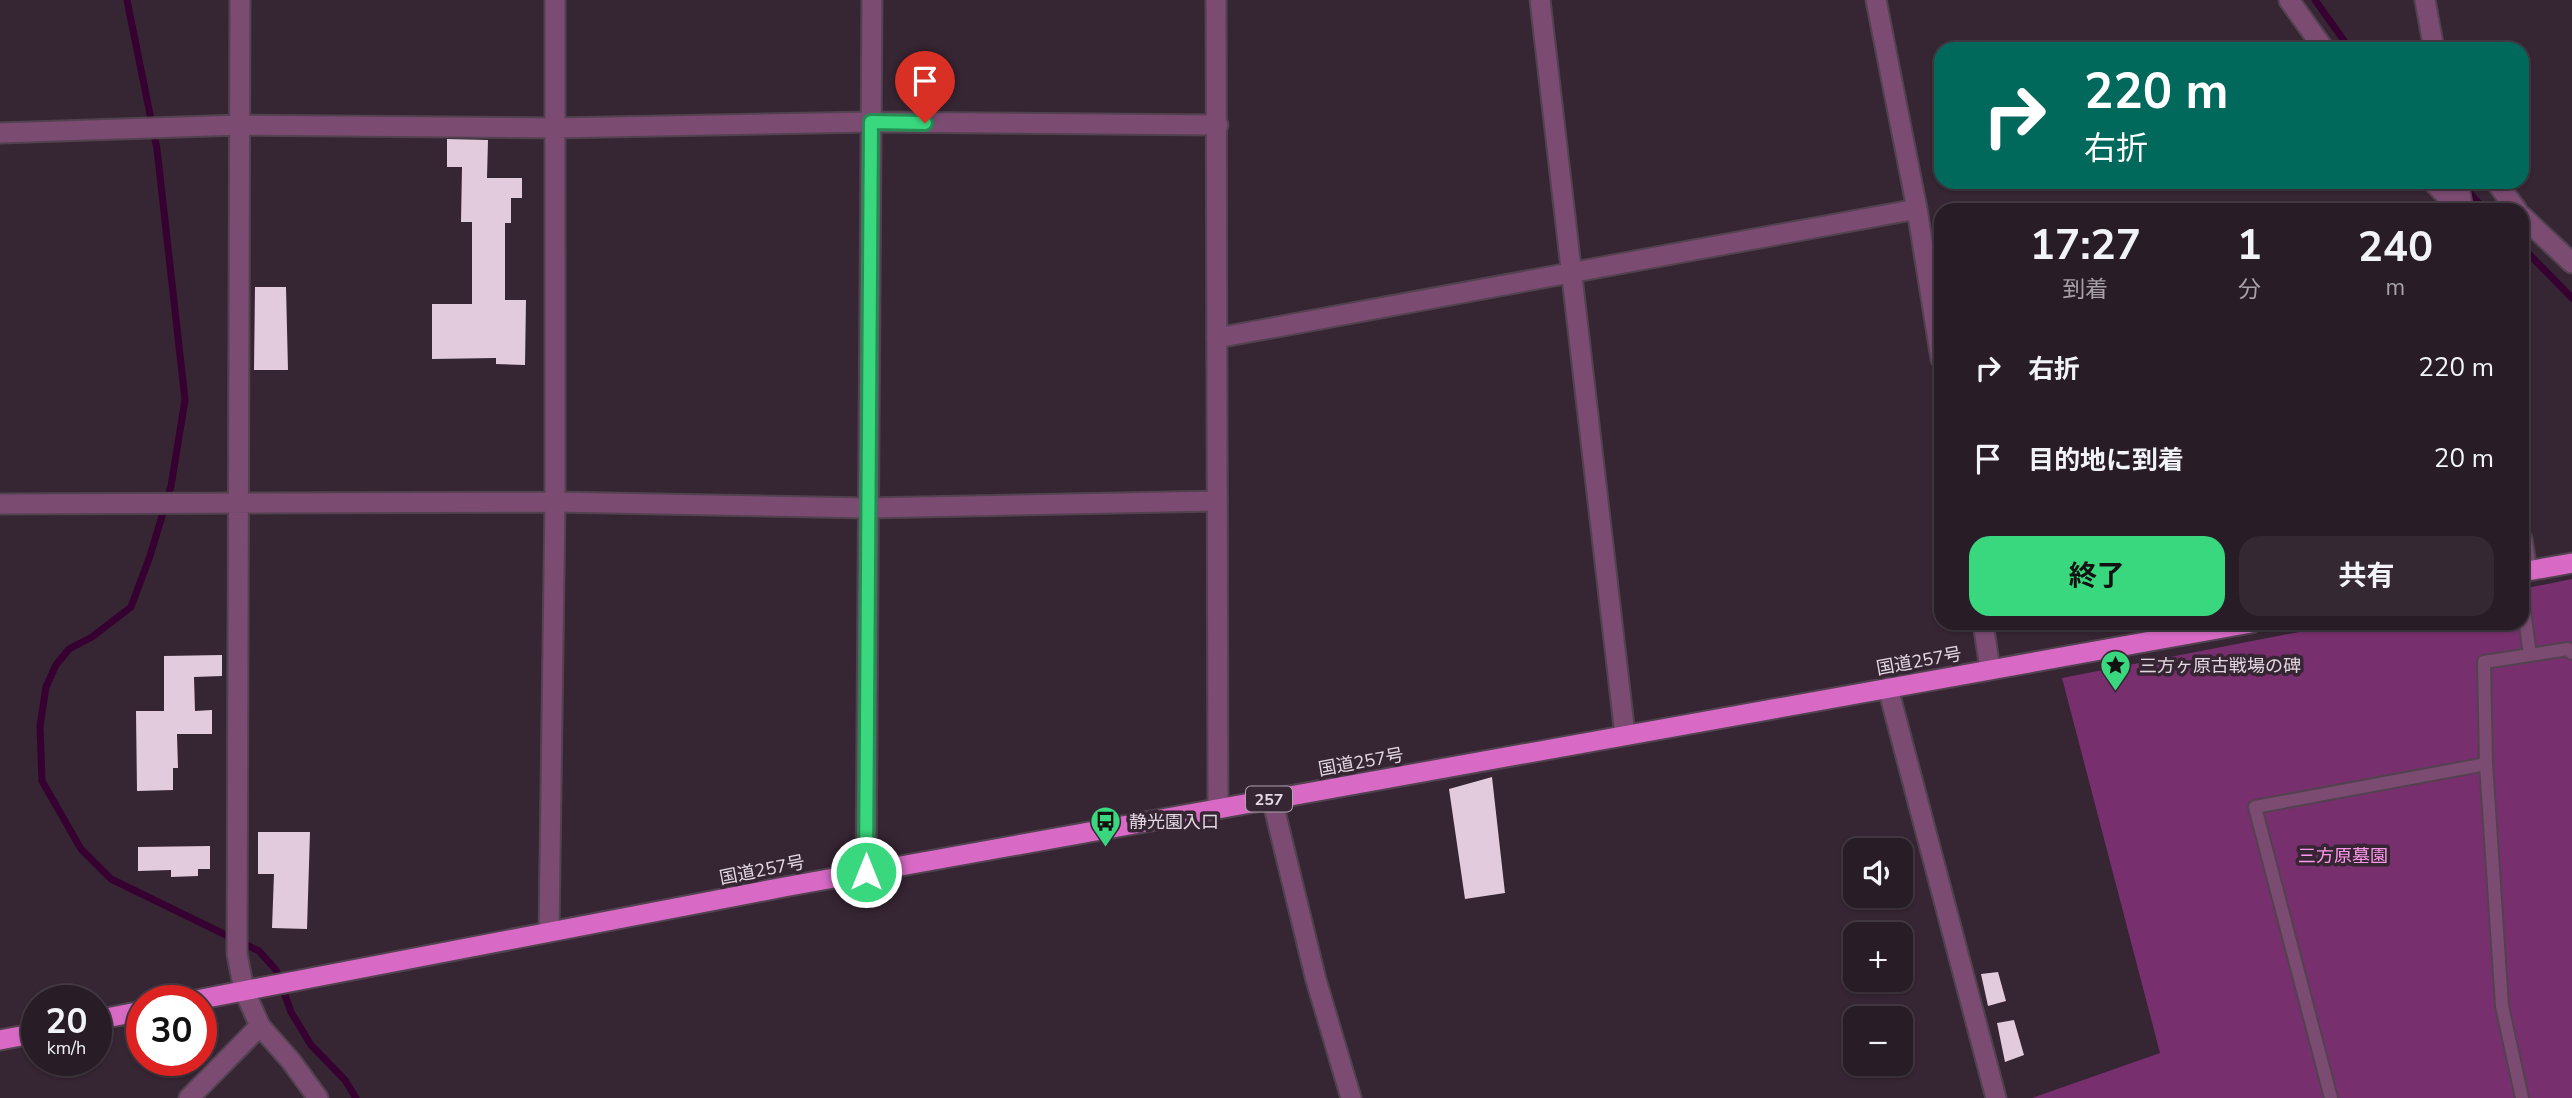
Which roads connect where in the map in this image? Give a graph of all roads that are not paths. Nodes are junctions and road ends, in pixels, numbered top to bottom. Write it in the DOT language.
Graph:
graph roads {
  1 [pos="240,0"];
  2 [pos="555,0"];
  3 [pos="872,0"];
  4 [pos="1216,0"];
  5 [pos="1540,0"];
  6 [pos="1876,0"];
  7 [pos="2289,0"];
  8 [pos="2425,0"];
  9 [pos="2319,42"];
  10 [pos="2433,42"];
  11 [pos="871,122"];
  12 [pos="239,125"];
  13 [pos="1218,125"];
  14 [pos="555,128"];
  15 [pos="0,133"];
  16 [pos="2444,189"];
  17 [pos="2460,200"];
  18 [pos="1917,209"];
  19 [pos="2529,223"];
  20 [pos="2572,263"];
  21 [pos="1572,273"];
  22 [pos="1934,315"];
  23 [pos="1217,338"];
  24 [pos="1217,501"];
  25 [pos="555,502"];
  26 [pos="0,504"];
  27 [pos="238,504"];
  28 [pos="868,508"];
  29 [pos="2572,564"];
  30 [pos="2529,571"];
  31 [pos="1984,630"];
  32 [pos="2211,630"];
  33 [pos="2527,630"];
  34 [pos="2572,653"];
  35 [pos="2530,655"];
  36 [pos="1990,669"];
  37 [pos="1888,688"];
  38 [pos="1625,735"];
  39 [pos="2486,764"];
  40 [pos="1272,799"];
  41 [pos="1217,809"];
  42 [pos="866,872"];
  43 [pos="549,932"];
  44 [pos="251,989"];
  45 [pos="217,996"];
  46 [pos="260,1026"];
  47 [pos="21,1036"];
  48 [pos="0,1040"];
  49 [pos="189,1098"];
  50 [pos="318,1098"];
  51 [pos="1351,1098"];
  52 [pos="1996,1098"];
  53 [pos="2331,1098"];
  54 [pos="2522,1098"];
  1 -- 12 [label="street"];
  2 -- 14 [label="street"];
  3 -- 11 [label="street"];
  4 -- 13 [label="street"];
  5 -- 21 [label="street"];
  6 -- 18 [label="street"];
  7 -- 9 [label="street"];
  8 -- 10 [label="street"];
  11 -- 13 [label="street"];
  11 -- 14 [label="street"];
  11 -- 28 [label="street"];
  12 -- 14 [label="street"];
  12 -- 15 [label="street"];
  12 -- 27 [label="street"];
  13 -- 23 [label="street"];
  14 -- 25 [label="street"];
  16 -- 17 [label="street"];
  18 -- 21 [label="street"];
  18 -- 22 [label="street"];
  19 -- 20 [label="street"];
  21 -- 23 [label="street"];
  21 -- 38 [label="street"];
  23 -- 24 [label="street"];
  24 -- 28 [label="street"];
  24 -- 41 [label="street"];
  25 -- 27 [label="street"];
  25 -- 28 [label="street"];
  25 -- 43 [label="street"];
  26 -- 27 [label="street"];
  27 -- 44 [label="street"];
  28 -- 42 [label="street"];
  29 -- 30 [label="highway"];
  31 -- 36 [label="street"];
  32 -- 36 [label="highway, 国道257号 / 257"];
  33 -- 35 [label="lane"];
  34 -- 35 [label="lane"];
  35 -- 39 [label="lane"];
  36 -- 37 [label="highway, 国道257号 / 257"];
  37 -- 38 [label="highway, 国道257号 / 257"];
  37 -- 52 [label="street"];
  38 -- 40 [label="highway, 国道257号 / 257"];
  39 -- 53 [label="lane"];
  39 -- 54 [label="lane"];
  40 -- 41 [label="highway, 国道257号 / 257"];
  40 -- 51 [label="street"];
  41 -- 42 [label="highway, 国道257号 / 257"];
  42 -- 43 [label="highway, 国道257号 / 257"];
  43 -- 44 [label="highway, 国道257号 / 257"];
  44 -- 45 [label="highway, 国道257号 / 257"];
  44 -- 46 [label="street"];
  46 -- 49 [label="street"];
  46 -- 50 [label="street"];
  47 -- 48 [label="highway"];
}
